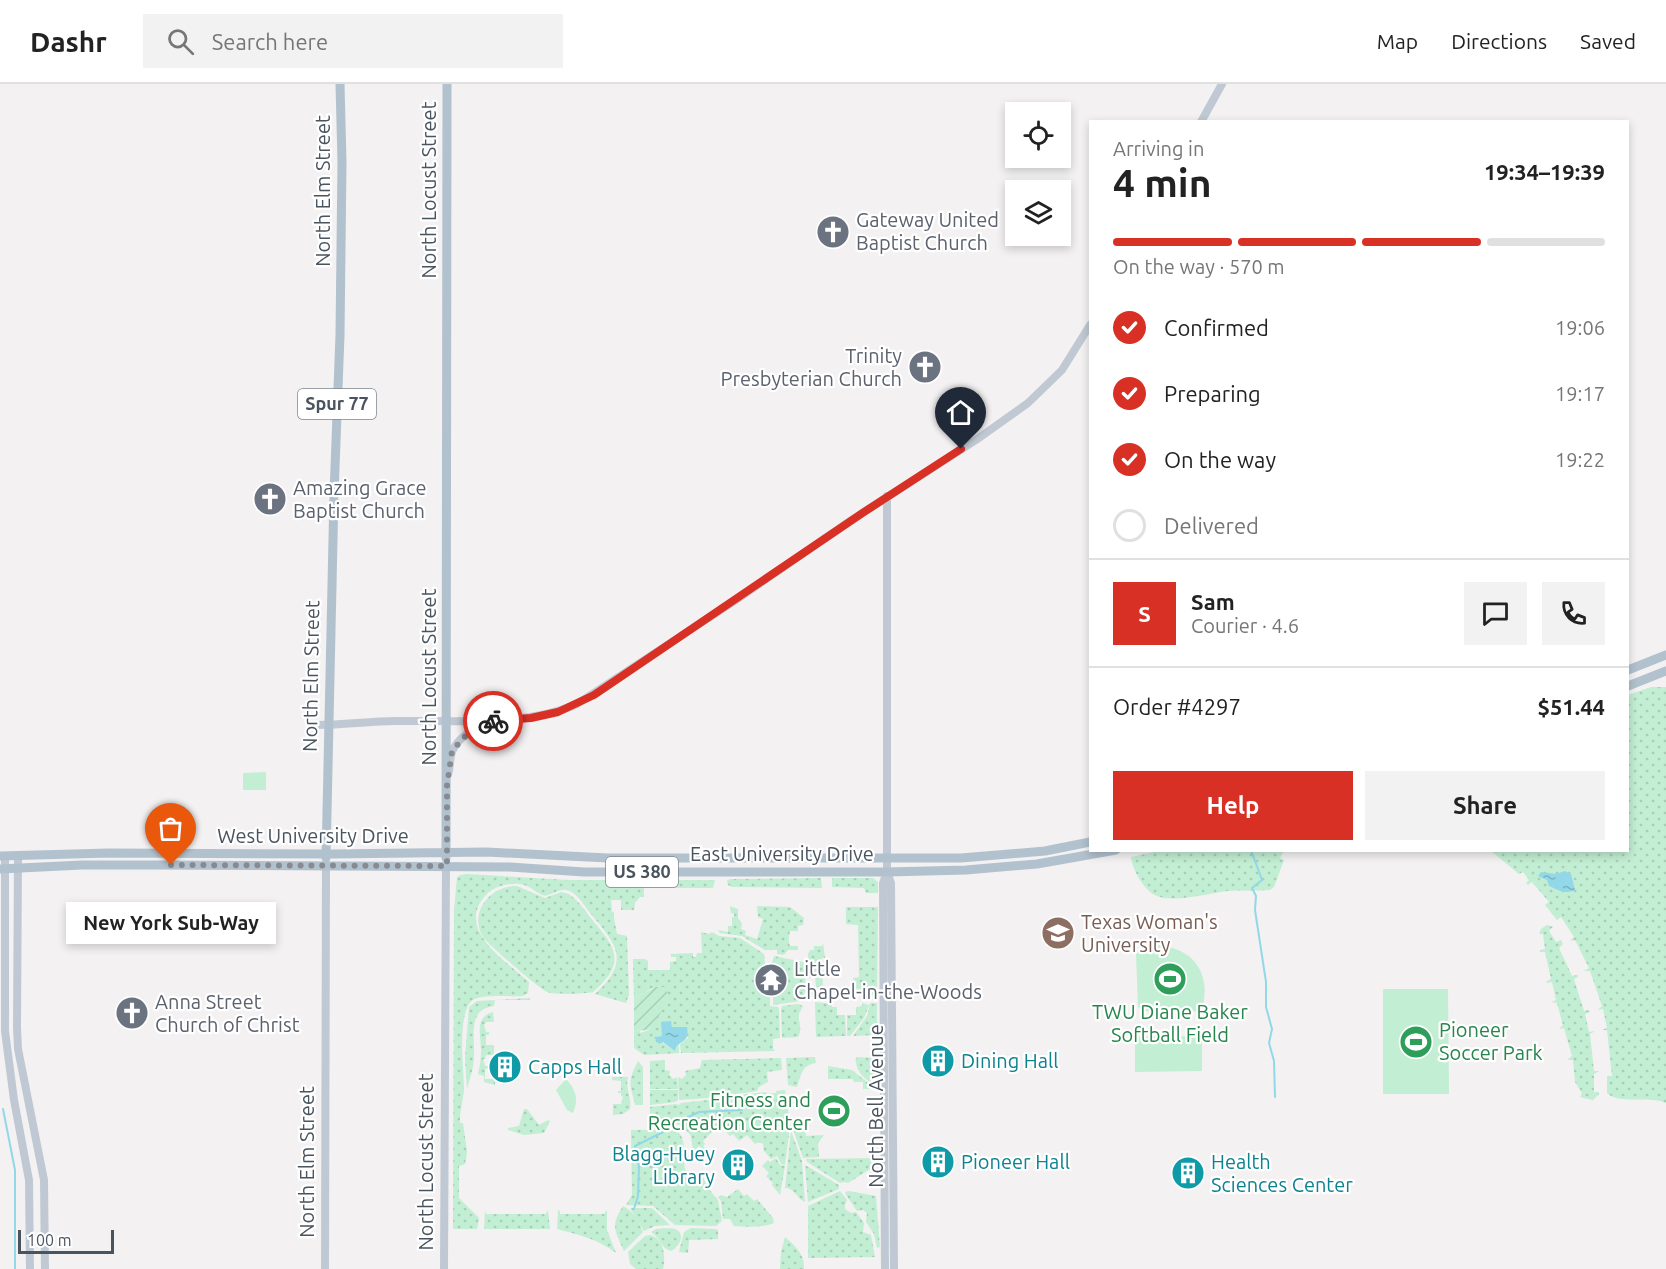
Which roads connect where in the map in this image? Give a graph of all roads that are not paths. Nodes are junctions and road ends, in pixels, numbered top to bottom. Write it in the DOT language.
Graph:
graph roads {
  1 [pos="340,84"];
  2 [pos="447,84"];
  3 [pos="1222,84"];
  4 [pos="1203,120"];
  5 [pos="1089,327"];
  6 [pos="887,496"];
  7 [pos="1666,655"];
  8 [pos="1629,670"];
  9 [pos="1666,671"];
  10 [pos="1629,686"];
  11 [pos="499,719"];
  12 [pos="447,720"];
  13 [pos="323,725"];
  14 [pos="447,786"];
  15 [pos="1089,842"];
  16 [pos="1105,852"];
  17 [pos="446,853"];
  18 [pos="326,854"];
  19 [pos="2,856"];
  20 [pos="18,856"];
  21 [pos="887,859"];
  22 [pos="326,866"];
  23 [pos="447,866"];
  24 [pos="18,867"];
  25 [pos="2,869"];
  26 [pos="887,872"];
  27 [pos="30,1269"];
  28 [pos="45,1269"];
  29 [pos="325,1269"];
  30 [pos="444,1269"];
  31 [pos="885,1269"];
  32 [pos="894,1269"];
  1 -- 13 [label="main road, North Elm Street / Spur 77"];
  2 -- 12 [label="main road, North Locust Street"];
  3 -- 4 [label="main road"];
  5 -- 6 [label="main road"];
  6 -- 11 [label="main road"];
  6 -- 21 [label="main road, North Bell Avenue"];
  7 -- 8 [label="main road"];
  9 -- 10 [label="main road"];
  11 -- 12 [label="main road"];
  11 -- 14 [label="main road"];
  12 -- 13 [label="main road"];
  12 -- 14 [label="main road, North Locust Street"];
  13 -- 18 [label="main road, North Elm Street / Spur 77"];
  14 -- 17 [label="main road, North Locust Street"];
  15 -- 21 [label="main road, East University Drive / US 380"];
  16 -- 26 [label="main road, East University Drive / US 380"];
  17 -- 18 [label="main road, West University Drive / US 380"];
  17 -- 21 [label="main road, East University Drive / US 380"];
  17 -- 23 [label="main road, North Locust Street"];
  18 -- 20 [label="main road, West University Drive / US 380"];
  18 -- 22 [label="main road, North Elm Street / Spur 77"];
  19 -- 20 [label="main road, West University Drive / US 380"];
  19 -- 25 [label="main road"];
  20 -- 24 [label="main road"];
  21 -- 26 [label="main road, North Bell Avenue"];
  22 -- 23 [label="main road, West University Drive / US 380"];
  22 -- 24 [label="main road, West University Drive / US 380"];
  22 -- 29 [label="main road, North Elm Street"];
  23 -- 26 [label="main road, East University Drive / US 380"];
  23 -- 30 [label="main road, North Locust Street"];
  24 -- 25 [label="main road, West University Drive / US 380"];
  24 -- 28 [label="main road"];
  25 -- 27 [label="main road"];
  26 -- 31 [label="main road, North Bell Avenue"];
  26 -- 32 [label="main road, North Bell Avenue"];
}
